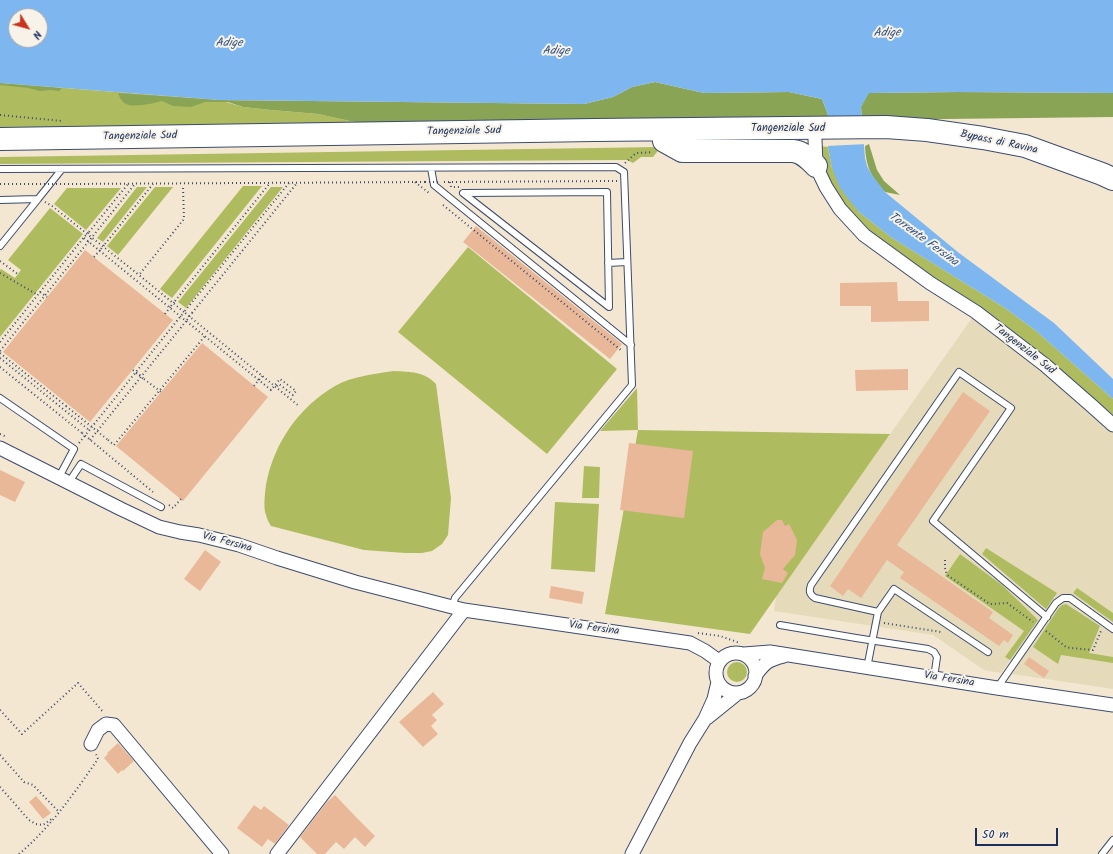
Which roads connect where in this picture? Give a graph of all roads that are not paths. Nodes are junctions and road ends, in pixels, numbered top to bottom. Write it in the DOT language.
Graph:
graph roads {
  1 [pos="928,134"];
  2 [pos="818,135"];
  3 [pos="0,139"];
  4 [pos="661,146"];
  5 [pos="0,151"];
  6 [pos="816,166"];
  7 [pos="431,168"];
  8 [pos="0,169"];
  9 [pos="62,169"];
  10 [pos="1113,179"];
  11 [pos="1113,187"];
  12 [pos="38,199"];
  13 [pos="0,200"];
  14 [pos="0,246"];
  15 [pos="628,262"];
  16 [pos="608,263"];
  17 [pos="631,345"];
  18 [pos="0,398"];
  19 [pos="1113,425"];
  20 [pos="0,448"];
  21 [pos="64,480"];
  22 [pos="160,507"];
  23 [pos="458,608"];
  24 [pos="878,612"];
  25 [pos="1047,617"];
  26 [pos="780,625"];
  27 [pos="1113,628"];
  28 [pos="872,640"];
  29 [pos="744,649"];
  30 [pos="988,652"];
  31 [pos="785,655"];
  32 [pos="719,661"];
  33 [pos="867,668"];
  34 [pos="756,676"];
  35 [pos="934,678"];
  36 [pos="718,682"];
  37 [pos="997,688"];
  38 [pos="738,693"];
  39 [pos="1113,705"];
  40 [pos="706,719"];
  41 [pos="90,744"];
  42 [pos="1113,840"];
  43 [pos="222,854"];
  44 [pos="277,854"];
  45 [pos="632,854"];
  46 [pos="1102,854"];
  1 -- 2 [label="highway, Tangenziale Sud"];
  1 -- 10 [label="highway, Bypass di Ravina"];
  1 -- 11 [label="highway, Bypass di Ravina"];
  2 -- 3 [label="highway, Tangenziale Sud"];
  2 -- 4 [label="highway, Tangenziale Sud"];
  2 -- 6 [label="street, Tangenziale Sud"];
  4 -- 5 [label="highway, Tangenziale Sud"];
  4 -- 6 [label="highway"];
  6 -- 19 [label="street, Tangenziale Sud"];
  7 -- 9 [label="lane"];
  7 -- 15 [label="lane"];
  7 -- 17 [label="lane"];
  8 -- 9 [label="lane"];
  9 -- 12 [label="lane"];
  12 -- 13 [label="lane"];
  12 -- 14 [label="lane"];
  15 -- 16 [label="lane"];
  15 -- 17 [label="lane"];
  16 -- 16 [label="lane"];
  17 -- 23 [label="lane"];
  18 -- 21 [label="lane"];
  20 -- 21 [label="street, Via Fersina"];
  21 -- 22 [label="lane"];
  21 -- 23 [label="street, Via Fersina"];
  23 -- 32 [label="street, Via Fersina"];
  23 -- 44 [label="street"];
  24 -- 25 [label="lane"];
  24 -- 28 [label="lane"];
  24 -- 30 [label="lane"];
  25 -- 27 [label="lane"];
  25 -- 37 [label="lane"];
  26 -- 28 [label="lane"];
  28 -- 33 [label="lane"];
  28 -- 35 [label="lane"];
  29 -- 31 [label="street, Via Fersina"];
  29 -- 32 [label="street, Via Fersina"];
  29 -- 34 [label="street"];
  31 -- 33 [label="street, Via Fersina"];
  31 -- 34 [label="street"];
  32 -- 36 [label="street"];
  33 -- 35 [label="street, Via Fersina"];
  34 -- 38 [label="street"];
  35 -- 37 [label="street, Via Fersina"];
  36 -- 38 [label="street"];
  36 -- 40 [label="street"];
  37 -- 39 [label="street, Via Fersina"];
  38 -- 40 [label="street"];
  40 -- 45 [label="street"];
  41 -- 43 [label="street"];
  42 -- 46 [label="lane"];
}
